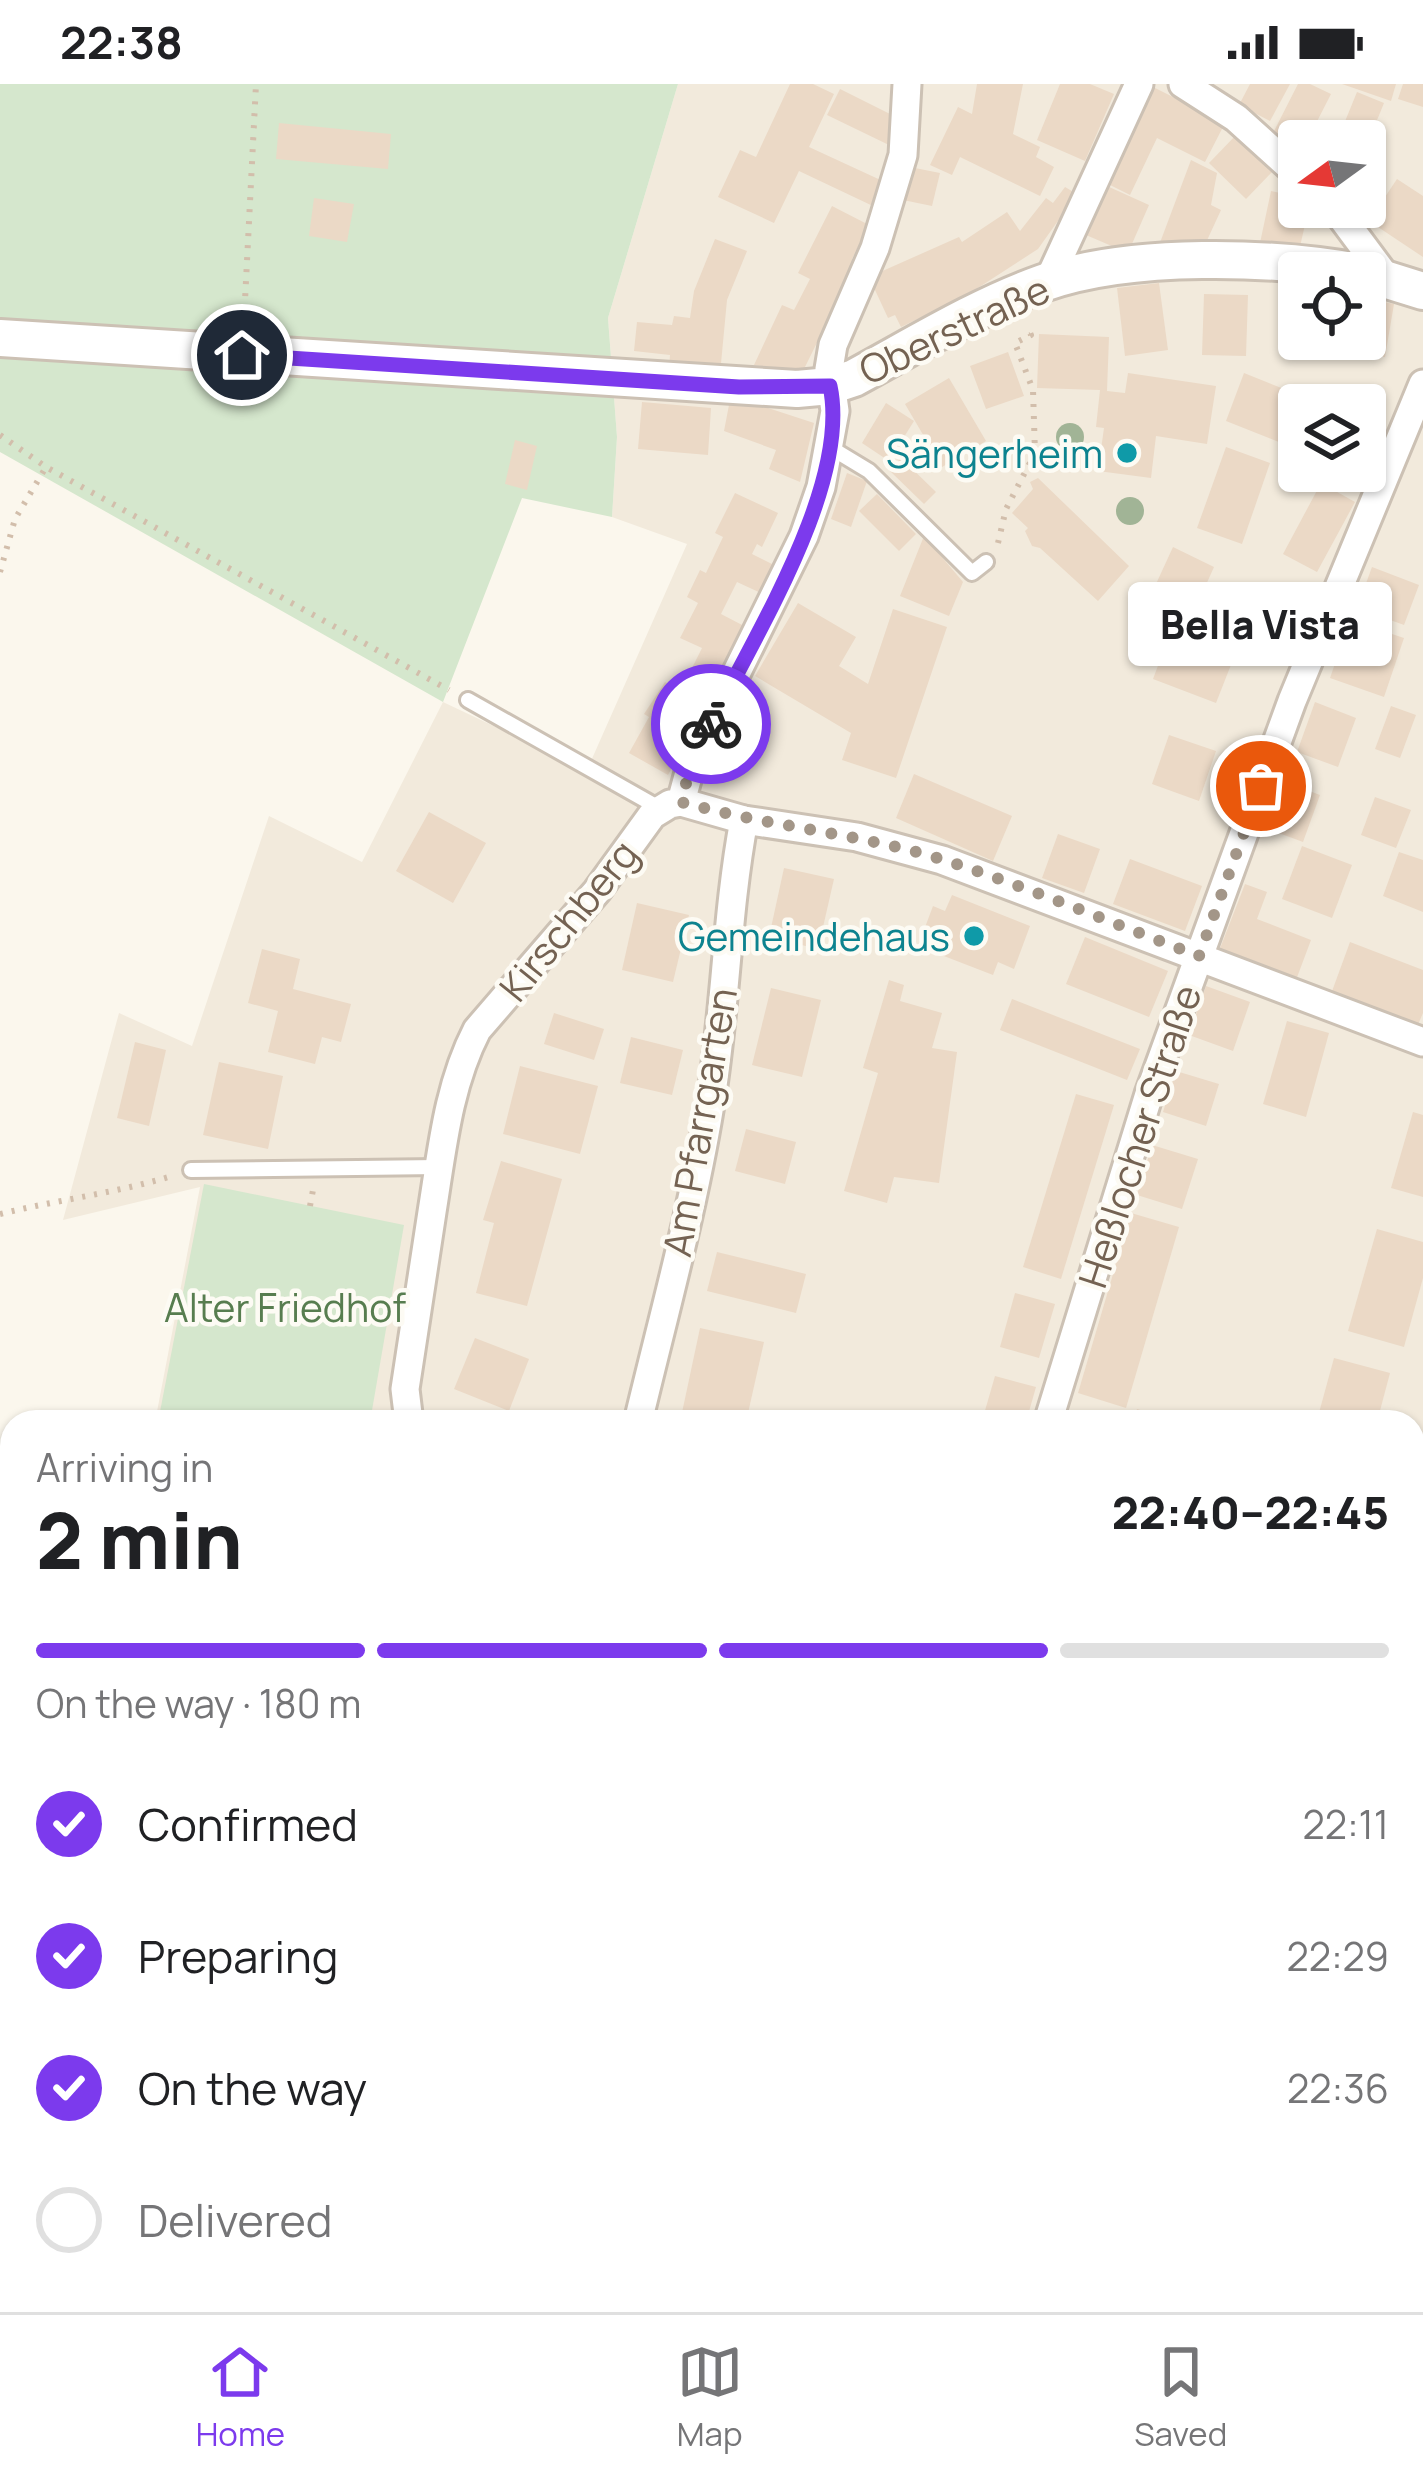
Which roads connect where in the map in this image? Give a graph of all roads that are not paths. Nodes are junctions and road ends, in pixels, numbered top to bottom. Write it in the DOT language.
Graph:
graph roads {
  1 [pos="907,84"];
  2 [pos="1139,84"];
  3 [pos="1183,84"];
  4 [pos="1278,156"];
  5 [pos="1278,264"];
  6 [pos="1386,279"];
  7 [pos="1049,280"];
  8 [pos="1423,291"];
  9 [pos="0,338"];
  10 [pos="1423,384"];
  11 [pos="830,386"];
  12 [pos="831,448"];
  13 [pos="986,562"];
  14 [pos="468,700"];
  15 [pos="671,805"];
  16 [pos="744,820"];
  17 [pos="1199,956"];
  18 [pos="1423,1042"];
  19 [pos="439,1167"];
  20 [pos="191,1170"];
  21 [pos="408,1410"];
  22 [pos="641,1410"];
  23 [pos="1052,1410"];
  1 -- 11 [label="street, Kirschberg"];
  2 -- 7 [label="street"];
  3 -- 4 [label="street"];
  5 -- 7 [label="street, Oberstraße"];
  6 -- 8 [label="street, Oberstraße"];
  7 -- 11 [label="street, Oberstraße"];
  9 -- 11 [label="street"];
  10 -- 17 [label="street, Heßlocher Straße"];
  11 -- 12 [label="street, Kirschberg"];
  12 -- 13 [label="lane"];
  12 -- 15 [label="street, Kirschberg"];
  14 -- 15 [label="lane"];
  15 -- 16 [label="street"];
  15 -- 19 [label="street, Kirschberg"];
  16 -- 17 [label="street"];
  16 -- 22 [label="street, Am Pfarrgarten"];
  17 -- 18 [label="street"];
  17 -- 23 [label="street, Heßlocher Straße"];
  19 -- 20 [label="lane"];
  19 -- 21 [label="street, Kirschberg"];
}
